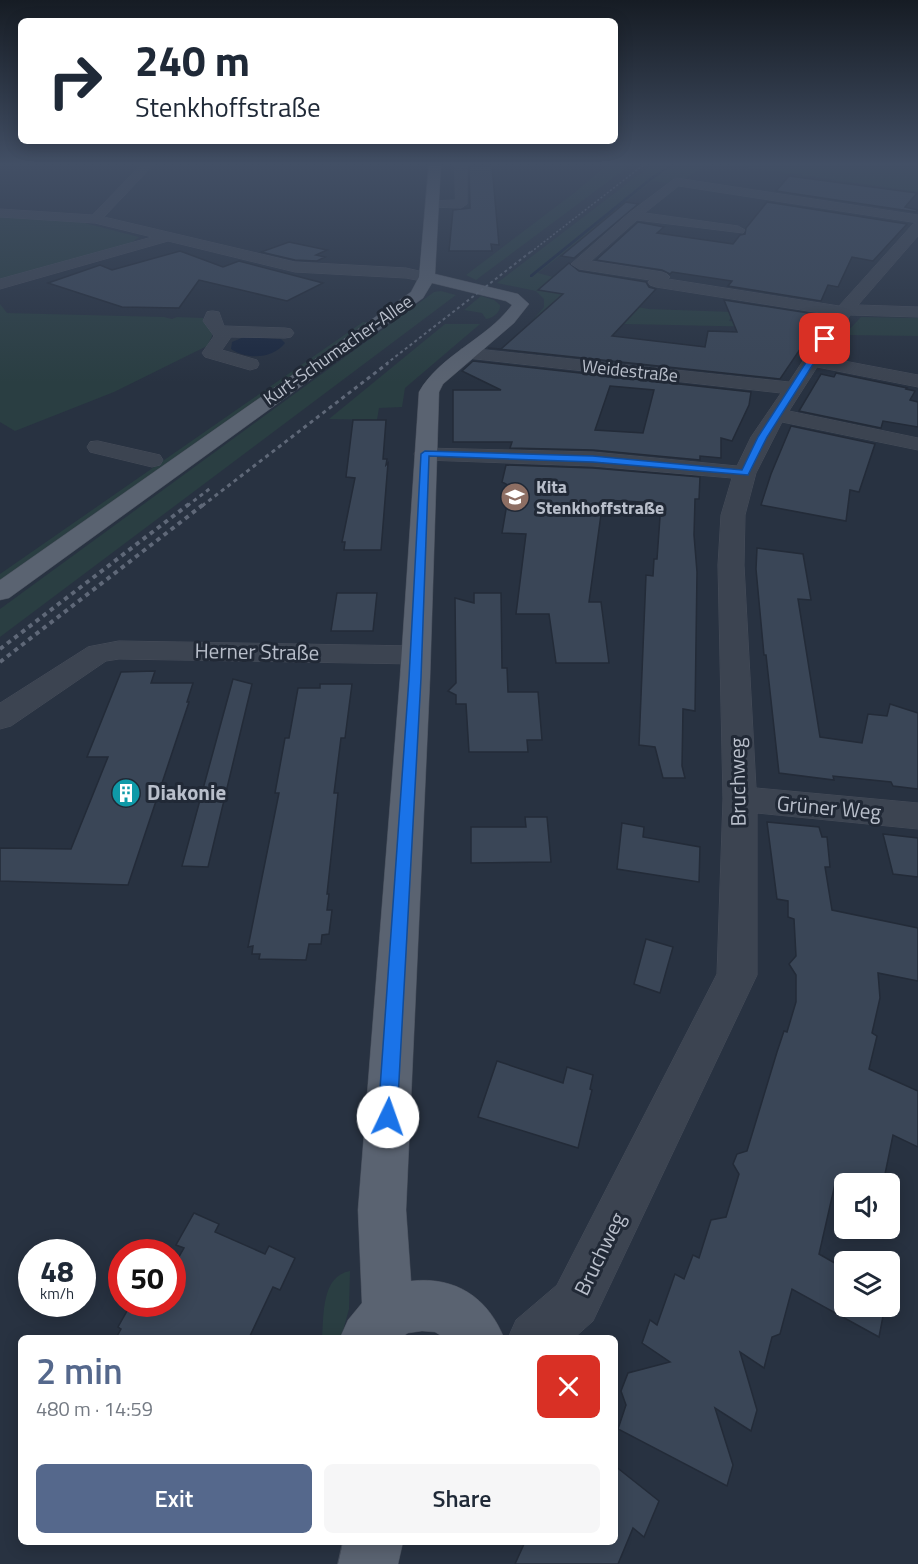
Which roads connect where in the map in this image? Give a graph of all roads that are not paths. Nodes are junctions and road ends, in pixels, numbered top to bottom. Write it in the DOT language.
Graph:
graph roads {
  1 [pos="163,236"];
  2 [pos="430,236"];
  3 [pos="611,236"];
  4 [pos="910,236"];
  5 [pos="166,237"];
  6 [pos="309,269"];
  7 [pos="33,274"];
  8 [pos="427,277"];
  9 [pos="286,282"];
  10 [pos="0,284"];
  11 [pos="0,297"];
  12 [pos="844,311"];
  13 [pos="918,312"];
  14 [pos="285,333"];
  15 [pos="467,353"];
  16 [pos="811,360"];
  17 [pos="250,364"];
  18 [pos="918,381"];
  19 [pos="785,402"];
  20 [pos="918,444"];
  21 [pos="98,447"];
  22 [pos="425,454"];
  23 [pos="152,460"];
  24 [pos="745,473"];
  25 [pos="123,480"];
  26 [pos="0,592"];
  27 [pos="416,655"];
  28 [pos="0,718"];
  29 [pos="740,799"];
  30 [pos="918,816"];
  31 [pos="377,1326"];
  32 [pos="476,1335"];
  33 [pos="538,1335"];
  34 [pos="372,1545"];
  35 [pos="368,1564"];
  1 -- 5 [label="street"];
  2 -- 8 [label="main road"];
  3 -- 12 [label="street"];
  4 -- 12 [label="street, Bruchweg"];
  5 -- 6 [label="street"];
  5 -- 7 [label="street"];
  6 -- 8 [label="street"];
  6 -- 9 [label="street"];
  7 -- 10 [label="street"];
  7 -- 11 [label="street"];
  8 -- 15 [label="main road"];
  8 -- 23 [label="main road, Kurt-Schumacher-Allee"];
  8 -- 26 [label="main road, Kurt-Schumacher-Allee"];
  12 -- 13 [label="street"];
  12 -- 16 [label="street, Bruchweg"];
  14 -- 17 [label="street"];
  15 -- 19 [label="street, Weidestraße"];
  15 -- 22 [label="main road"];
  16 -- 18 [label="street"];
  16 -- 19 [label="street, Bruchweg"];
  19 -- 20 [label="street, Weidestraße"];
  19 -- 24 [label="street, Bruchweg"];
  21 -- 23 [label="street"];
  22 -- 24 [label="street"];
  22 -- 27 [label="main road"];
  23 -- 25 [label="main road, Kurt-Schumacher-Allee"];
  24 -- 29 [label="street, Bruchweg"];
  27 -- 28 [label="street, Herner Straße"];
  27 -- 31 [label="main road"];
  29 -- 30 [label="street, Grüner Weg"];
  29 -- 33 [label="street, Bruchweg"];
  31 -- 32 [label="main road"];
  34 -- 35 [label="main road"];
}
